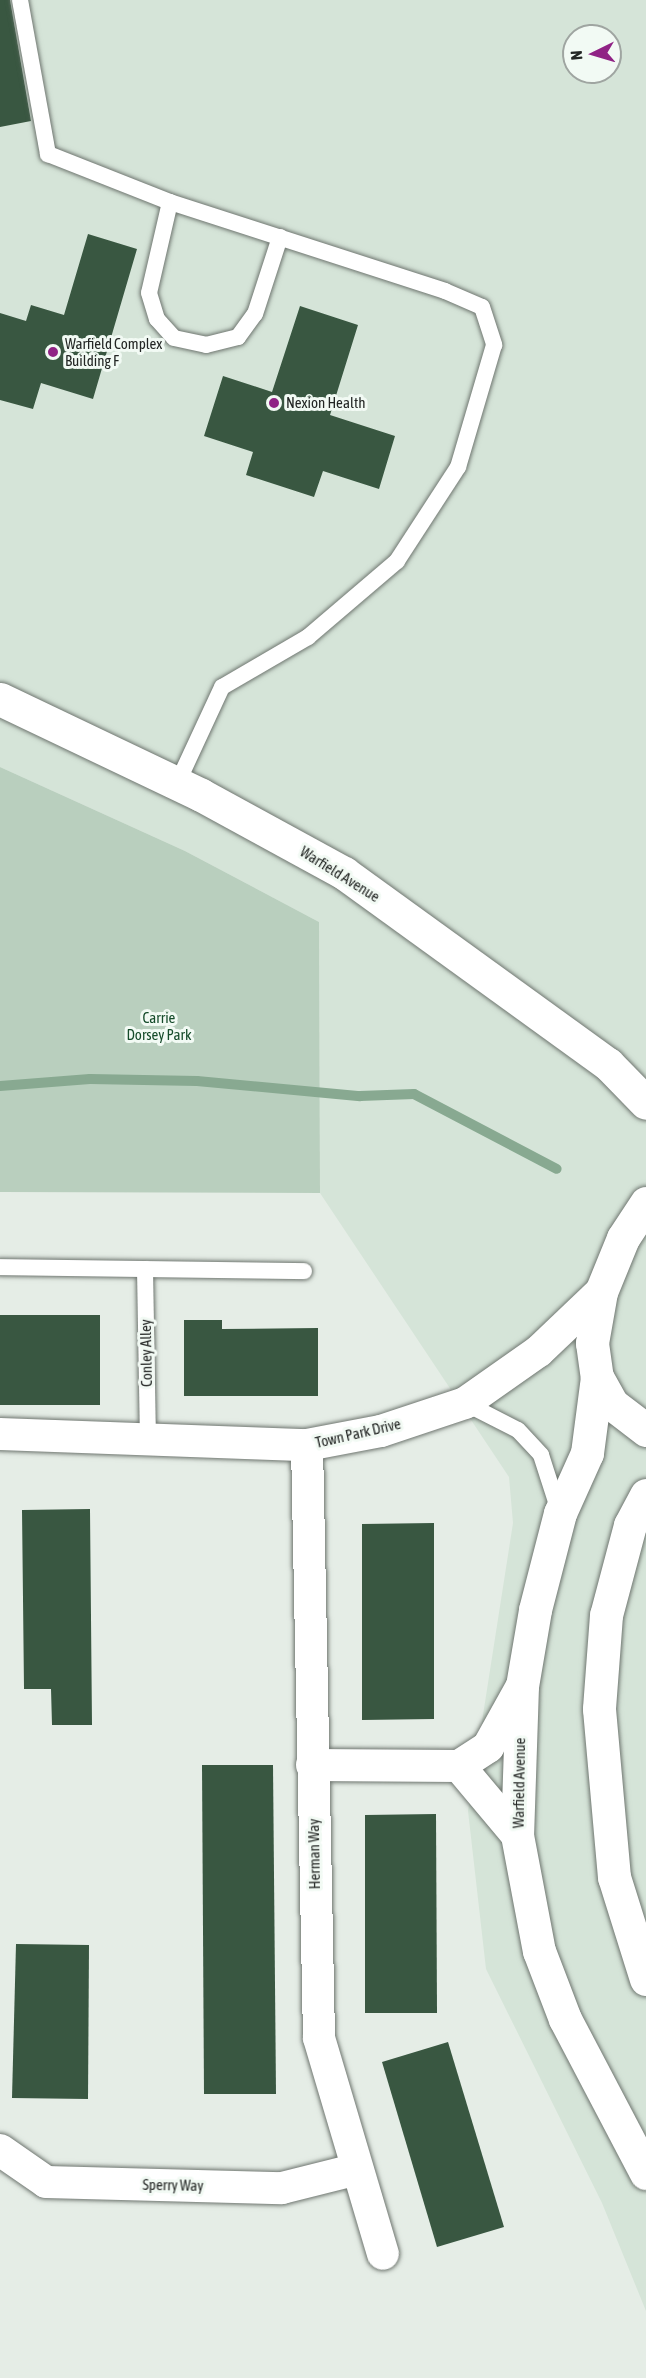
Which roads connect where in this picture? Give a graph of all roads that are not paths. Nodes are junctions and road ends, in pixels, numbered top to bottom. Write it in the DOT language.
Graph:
graph roads {
  1 [pos="20,0"];
  2 [pos="170,202"];
  3 [pos="280,237"];
  4 [pos="0,699"];
  5 [pos="177,784"];
  6 [pos="646,1103"];
  7 [pos="646,1203"];
  8 [pos="0,1267"];
  9 [pos="145,1269"];
  10 [pos="304,1272"];
  11 [pos="601,1292"];
  12 [pos="597,1377"];
  13 [pos="465,1403"];
  14 [pos="646,1430"];
  15 [pos="0,1434"];
  16 [pos="148,1437"];
  17 [pos="307,1445"];
  18 [pos="646,1495"];
  19 [pos="560,1513"];
  20 [pos="522,1686"];
  21 [pos="312,1765"];
  22 [pos="459,1766"];
  23 [pos="517,1835"];
  24 [pos="646,1979"];
  25 [pos="0,2150"];
  26 [pos="354,2170"];
  27 [pos="646,2173"];
  28 [pos="383,2254"];
  1 -- 2 [label="lane"];
  2 -- 3 [label="lane"];
  2 -- 3 [label="lane"];
  3 -- 5 [label="lane"];
  4 -- 5 [label="street, Warfield Avenue"];
  5 -- 6 [label="street, Warfield Avenue"];
  7 -- 11 [label="street"];
  8 -- 9 [label="lane"];
  9 -- 10 [label="lane"];
  9 -- 16 [label="lane, Conley Alley"];
  11 -- 12 [label="street"];
  11 -- 13 [label="street, Town Park Drive"];
  12 -- 14 [label="street"];
  12 -- 19 [label="street, Warfield Avenue"];
  13 -- 17 [label="street, Town Park Drive"];
  13 -- 19 [label="lane"];
  15 -- 16 [label="street, Town Park Drive"];
  16 -- 17 [label="street, Town Park Drive"];
  17 -- 21 [label="street, Herman Way"];
  18 -- 24 [label="street"];
  19 -- 20 [label="street, Warfield Avenue"];
  20 -- 22 [label="street"];
  20 -- 23 [label="street, Warfield Avenue"];
  21 -- 22 [label="street"];
  21 -- 26 [label="street, Herman Way"];
  22 -- 23 [label="street"];
  23 -- 27 [label="street, Warfield Avenue"];
  25 -- 26 [label="street, Sperry Way"];
  26 -- 28 [label="street, Herman Way"];
}
